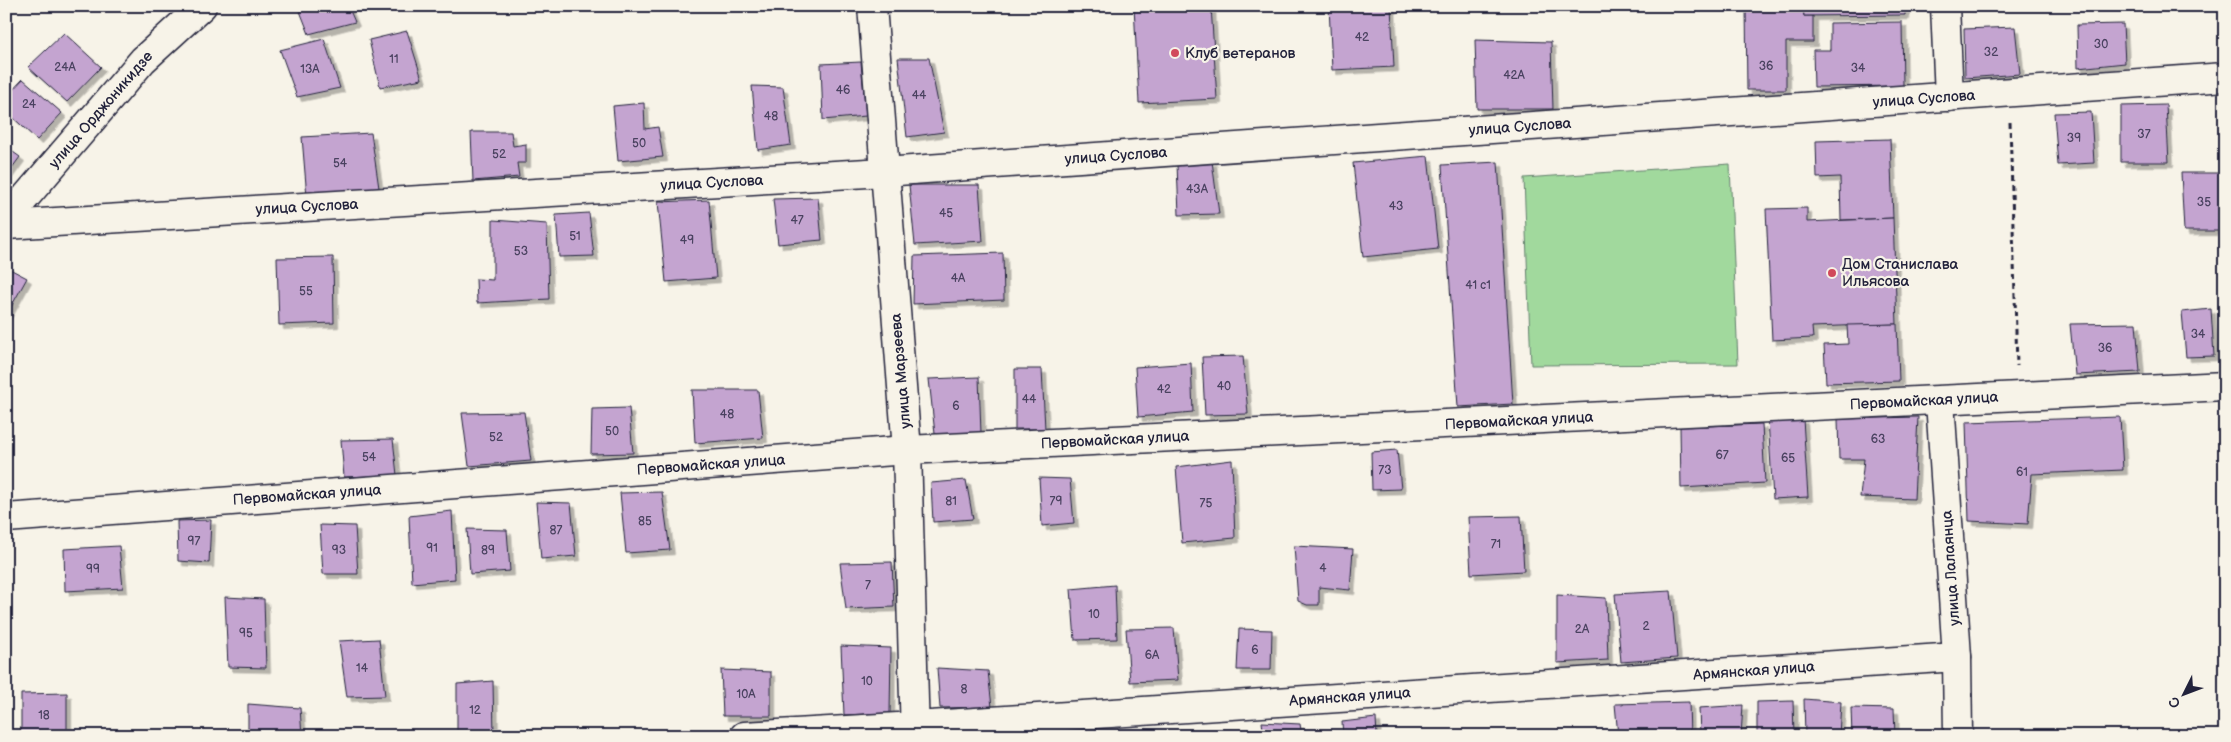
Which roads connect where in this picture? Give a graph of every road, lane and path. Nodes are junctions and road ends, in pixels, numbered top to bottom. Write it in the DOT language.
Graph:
graph roads {
  1 [pos="202,6"];
  2 [pos="872,6"];
  3 [pos="1945,6"];
  4 [pos="2225,77"];
  5 [pos="2010,93"];
  6 [pos="1949,97"];
  7 [pos="884,172"];
  8 [pos="6,220"];
  9 [pos="6,225"];
  10 [pos="2225,386"];
  11 [pos="2017,397"];
  12 [pos="1940,401"];
  13 [pos="908,450"];
  14 [pos="6,518"];
  15 [pos="1957,657"];
  16 [pos="915,731"];
  17 [pos="744,736"];
  18 [pos="1958,736"];
  1 -- 8 [label="street, улица Орджоникидзе"];
  2 -- 7 [label="street, улица Марзеева"];
  3 -- 6 [label="street"];
  4 -- 5 [label="street, улица Суслова"];
  5 -- 6 [label="street, улица Суслова"];
  5 -- 11 [label="path"];
  6 -- 7 [label="street, улица Суслова"];
  7 -- 9 [label="street, улица Суслова"];
  7 -- 13 [label="street, улица Марзеева"];
  10 -- 11 [label="street, Первомайская улица"];
  11 -- 12 [label="street, Первомайская улица"];
  12 -- 13 [label="street, Первомайская улица"];
  12 -- 15 [label="street, улица Лалаянца"];
  13 -- 14 [label="street, Первомайская улица"];
  13 -- 16 [label="street, улица Марзеева"];
  15 -- 16 [label="street, Армянская улица"];
  15 -- 18 [label="street, улица Лалаянца"];
  16 -- 17 [label="street, Армянская улица"];
}
